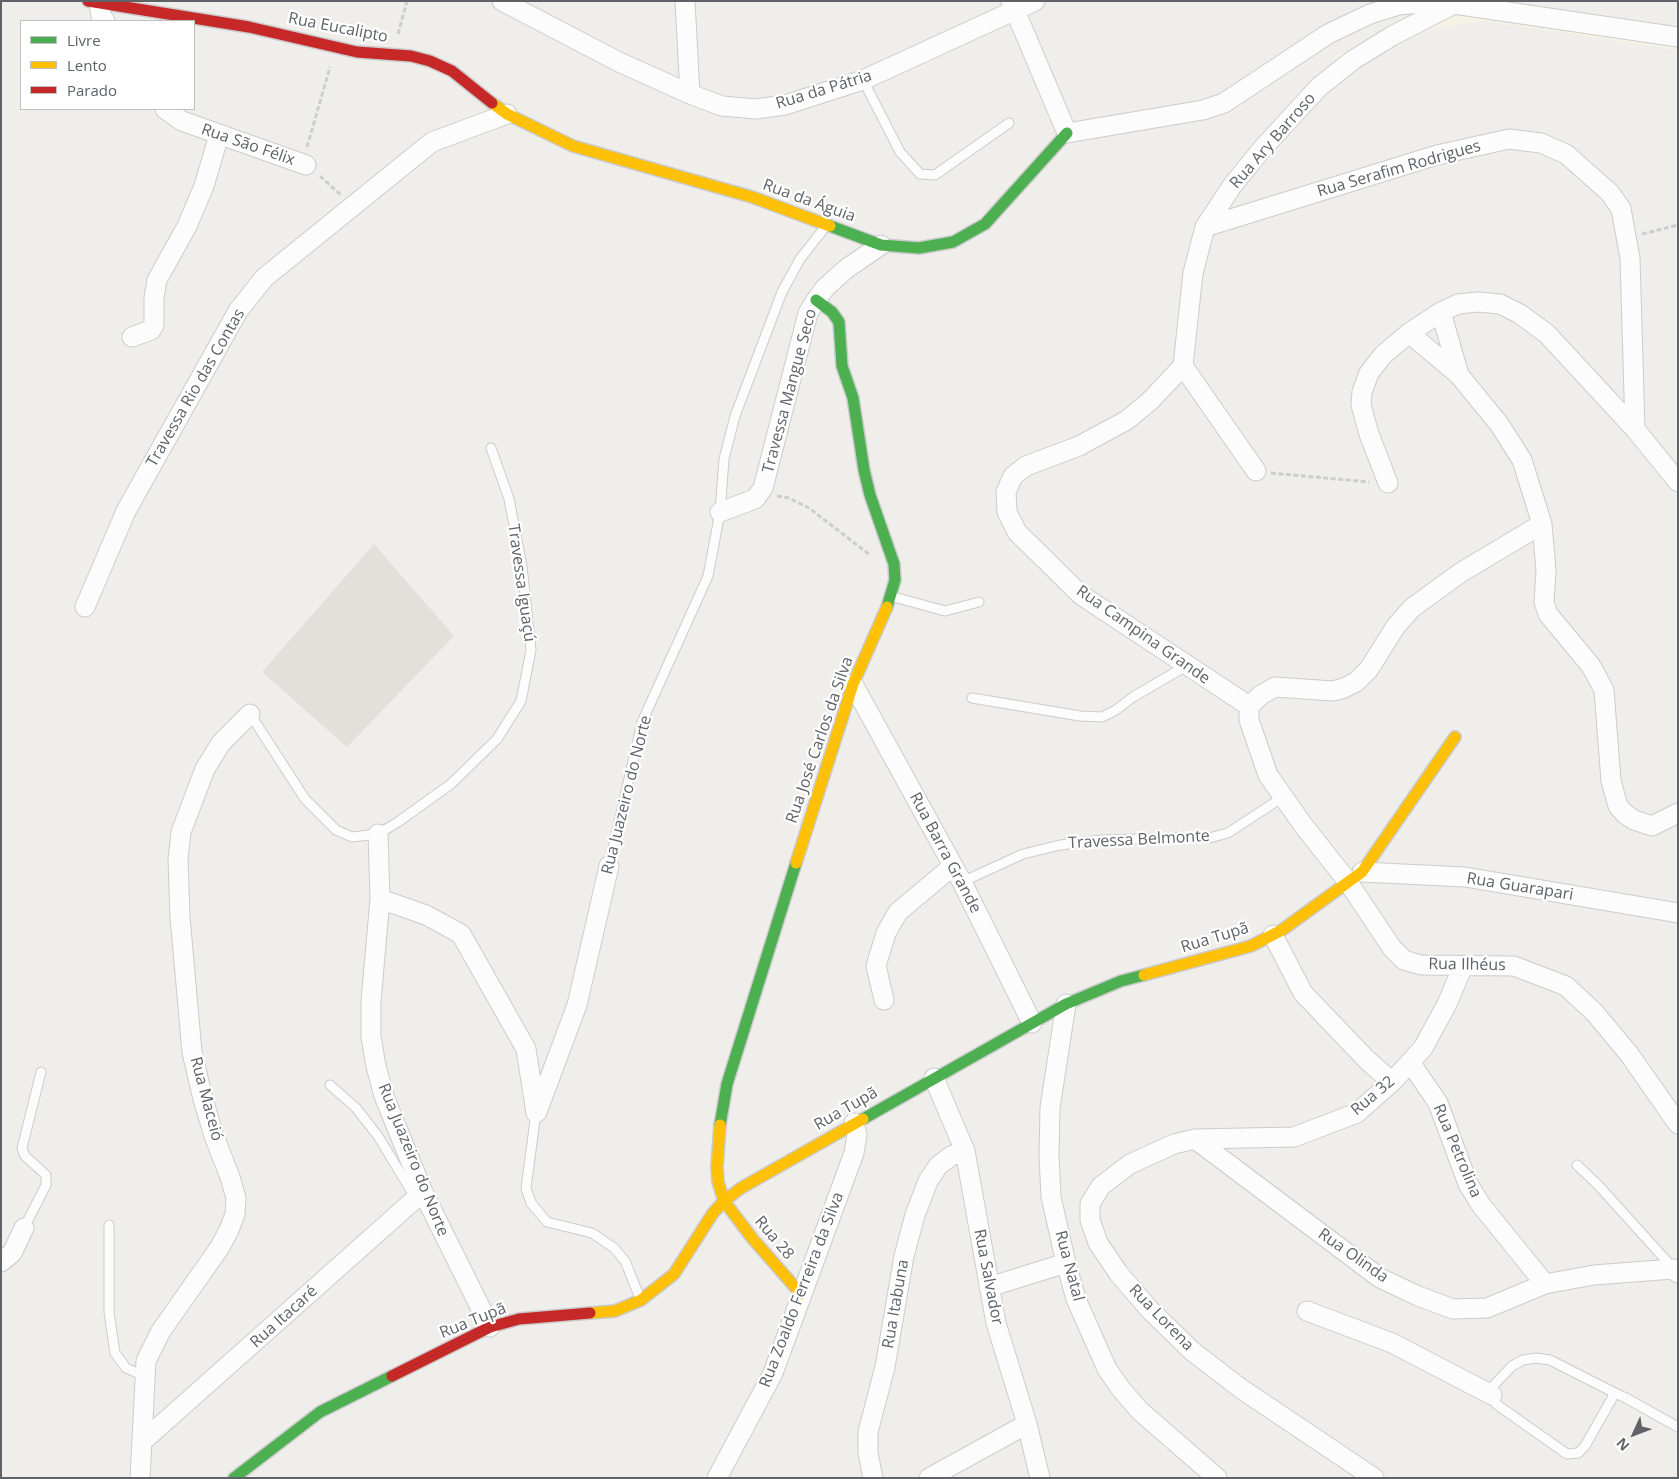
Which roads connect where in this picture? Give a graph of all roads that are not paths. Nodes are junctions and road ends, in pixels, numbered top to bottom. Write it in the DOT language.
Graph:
graph roads {
  1 [pos="502,1"];
  2 [pos="685,1"];
  3 [pos="1035,1"];
  4 [pos="1466,4"];
  5 [pos="1013,6"];
  6 [pos="97,9"];
  7 [pos="190,20"];
  8 [pos="195,21"];
  9 [pos="1678,37"];
  10 [pos="863,80"];
  11 [pos="690,94"];
  12 [pos="166,110"];
  13 [pos="507,114"];
  14 [pos="1009,123"];
  15 [pos="1067,133"];
  16 [pos="219,135"];
  17 [pos="304,164"];
  18 [pos="827,225"];
  19 [pos="1205,227"];
  20 [pos="881,245"];
  21 [pos="816,300"];
  22 [pos="1441,312"];
  23 [pos="1409,333"];
  24 [pos="132,337"];
  25 [pos="1183,366"];
  26 [pos="1459,375"];
  27 [pos="1635,429"];
  28 [pos="491,448"];
  29 [pos="1256,471"];
  30 [pos="1678,482"];
  31 [pos="1388,483"];
  32 [pos="720,512"];
  33 [pos="1542,524"];
  34 [pos="892,596"];
  35 [pos="979,602"];
  36 [pos="85,607"];
  37 [pos="1186,666"];
  38 [pos="853,684"];
  39 [pos="972,698"];
  40 [pos="1249,706"];
  41 [pos="250,714"];
  42 [pos="1455,736"];
  43 [pos="1282,797"];
  44 [pos="1678,813"];
  45 [pos="378,834"];
  46 [pos="609,866"];
  47 [pos="957,874"];
  48 [pos="1355,877"];
  49 [pos="380,899"];
  50 [pos="1678,913"];
  51 [pos="1273,935"];
  52 [pos="1463,966"];
  53 [pos="884,1000"];
  54 [pos="1066,1004"];
  55 [pos="1032,1023"];
  56 [pos="1410,1062"];
  57 [pos="41,1072"];
  58 [pos="934,1078"];
  59 [pos="1392,1082"];
  60 [pos="330,1085"];
  61 [pos="536,1113"];
  62 [pos="854,1123"];
  63 [pos="1678,1124"];
  64 [pos="1195,1139"];
  65 [pos="965,1151"];
  66 [pos="1577,1166"];
  67 [pos="420,1195"];
  68 [pos="724,1201"];
  69 [pos="108,1225"];
  70 [pos="24,1228"];
  71 [pos="1,1262"];
  72 [pos="1066,1263"];
  73 [pos="1675,1271"];
  74 [pos="1545,1284"];
  75 [pos="989,1286"];
  76 [pos="801,1294"];
  77 [pos="640,1300"];
  78 [pos="1307,1311"];
  79 [pos="490,1327"];
  80 [pos="144,1376"];
  81 [pos="1615,1393"];
  82 [pos="1492,1395"];
  83 [pos="1027,1424"];
  84 [pos="1678,1427"];
  85 [pos="143,1441"];
  86 [pos="135,1476"];
  87 [pos="234,1478"];
  88 [pos="717,1478"];
  89 [pos="873,1478"];
  90 [pos="929,1478"];
  91 [pos="1040,1478"];
  92 [pos="1217,1478"];
  93 [pos="1374,1478"];
  1 -- 11 [label="street, Rua da Pátria"];
  2 -- 11 [label="street"];
  3 -- 5 [label="street, Rua da Pátria"];
  4 -- 9 [label="street"];
  4 -- 15 [label="street"];
  4 -- 19 [label="street, Rua Ary Barroso"];
  5 -- 10 [label="street, Rua da Pátria"];
  5 -- 15 [label="street"];
  6 -- 7 [label="street, Rua Eucalipto"];
  8 -- 13 [label="street, Rua Eucalipto"];
  10 -- 11 [label="street, Rua da Pátria"];
  10 -- 14 [label="lane"];
  12 -- 16 [label="street, Rua São Félix"];
  13 -- 18 [label="street, Rua da Águia"];
  13 -- 36 [label="street, Travessa Rio das Contas"];
  15 -- 20 [label="street, Rua da Águia"];
  16 -- 17 [label="street, Rua São Félix"];
  16 -- 24 [label="street"];
  18 -- 20 [label="street, Rua da Águia"];
  18 -- 32 [label="lane, Rua Juazeiro do Norte"];
  19 -- 25 [label="street, Rua Ary Barroso"];
  19 -- 27 [label="street, Rua Serafim Rodrigues"];
  20 -- 21 [label="street, Travessa Mangue Seco"];
  21 -- 32 [label="street, Travessa Mangue Seco"];
  21 -- 34 [label="street, Rua José Carlos da Silva"];
  22 -- 23 [label="street"];
  22 -- 26 [label="street"];
  22 -- 27 [label="street"];
  23 -- 26 [label="street"];
  23 -- 31 [label="street"];
  25 -- 29 [label="street"];
  25 -- 37 [label="street, Rua Campina Grande"];
  26 -- 33 [label="street"];
  27 -- 30 [label="street"];
  28 -- 45 [label="lane, Travessa Iguaçú"];
  32 -- 46 [label="lane, Rua Juazeiro do Norte"];
  33 -- 40 [label="street"];
  33 -- 44 [label="street"];
  34 -- 35 [label="lane"];
  34 -- 38 [label="street, Rua José Carlos da Silva"];
  37 -- 39 [label="lane"];
  37 -- 40 [label="street, Rua Campina Grande"];
  38 -- 47 [label="street, Rua Barra Grande"];
  38 -- 68 [label="street, Rua José Carlos da Silva"];
  40 -- 43 [label="street, Rua Ilhéus"];
  41 -- 45 [label="lane"];
  41 -- 80 [label="street, Rua Maceió"];
  42 -- 48 [label="street, Rua Tupã"];
  43 -- 47 [label="lane, Travessa Belmonte"];
  43 -- 48 [label="street, Rua Ilhéus"];
  45 -- 49 [label="street, Rua Juazeiro do Norte"];
  46 -- 61 [label="street, Rua Juazeiro do Norte"];
  47 -- 53 [label="street"];
  47 -- 55 [label="street, Rua Barra Grande"];
  48 -- 50 [label="street, Rua Guarapari"];
  48 -- 51 [label="street, Rua Tupã"];
  48 -- 52 [label="street, Rua Ilhéus"];
  49 -- 61 [label="street"];
  49 -- 67 [label="street, Rua Juazeiro do Norte"];
  51 -- 54 [label="street, Rua Tupã"];
  51 -- 59 [label="street"];
  52 -- 56 [label="street, Rua 32"];
  52 -- 63 [label="street, Rua Ilhéus"];
  54 -- 55 [label="street, Rua Tupã"];
  54 -- 72 [label="street, Rua Natal"];
  55 -- 58 [label="street, Rua Tupã"];
  56 -- 59 [label="street, Rua 32"];
  56 -- 74 [label="street, Rua Petrolina"];
  57 -- 70 [label="lane"];
  58 -- 62 [label="street, Rua Tupã"];
  58 -- 65 [label="street, Rua Salvador"];
  59 -- 64 [label="street, Rua 32"];
  60 -- 67 [label="lane"];
  61 -- 77 [label="lane, Rua Juazeiro do Norte"];
  62 -- 68 [label="street, Rua Tupã"];
  62 -- 76 [label="street, Rua Zoaldo Ferreira da Silva"];
  64 -- 74 [label="street, Rua Olinda"];
  64 -- 93 [label="street, Rua Lorena"];
  65 -- 75 [label="street, Rua Salvador"];
  65 -- 89 [label="street, Rua Itabuna"];
  66 -- 73 [label="lane"];
  67 -- 79 [label="street, Rua Juazeiro do Norte"];
  67 -- 85 [label="street, Rua Itacaré"];
  68 -- 76 [label="street, Rua 28"];
  68 -- 77 [label="street, Rua Tupã"];
  69 -- 80 [label="lane"];
  70 -- 71 [label="street"];
  72 -- 75 [label="street"];
  72 -- 92 [label="street, Rua Natal"];
  73 -- 74 [label="street, Rua Olinda"];
  75 -- 83 [label="street, Rua Salvador"];
  76 -- 88 [label="street, Rua Zoaldo Ferreira da Silva"];
  77 -- 79 [label="street, Rua Tupã"];
  78 -- 82 [label="street"];
  79 -- 87 [label="street, Rua Tupã"];
  80 -- 85 [label="street, Rua Maceió"];
  81 -- 82 [label="lane"];
  81 -- 82 [label="lane"];
  81 -- 84 [label="lane"];
  83 -- 90 [label="street"];
  83 -- 91 [label="street, Rua Salvador"];
  85 -- 86 [label="street, Rua Maceió"];
}
